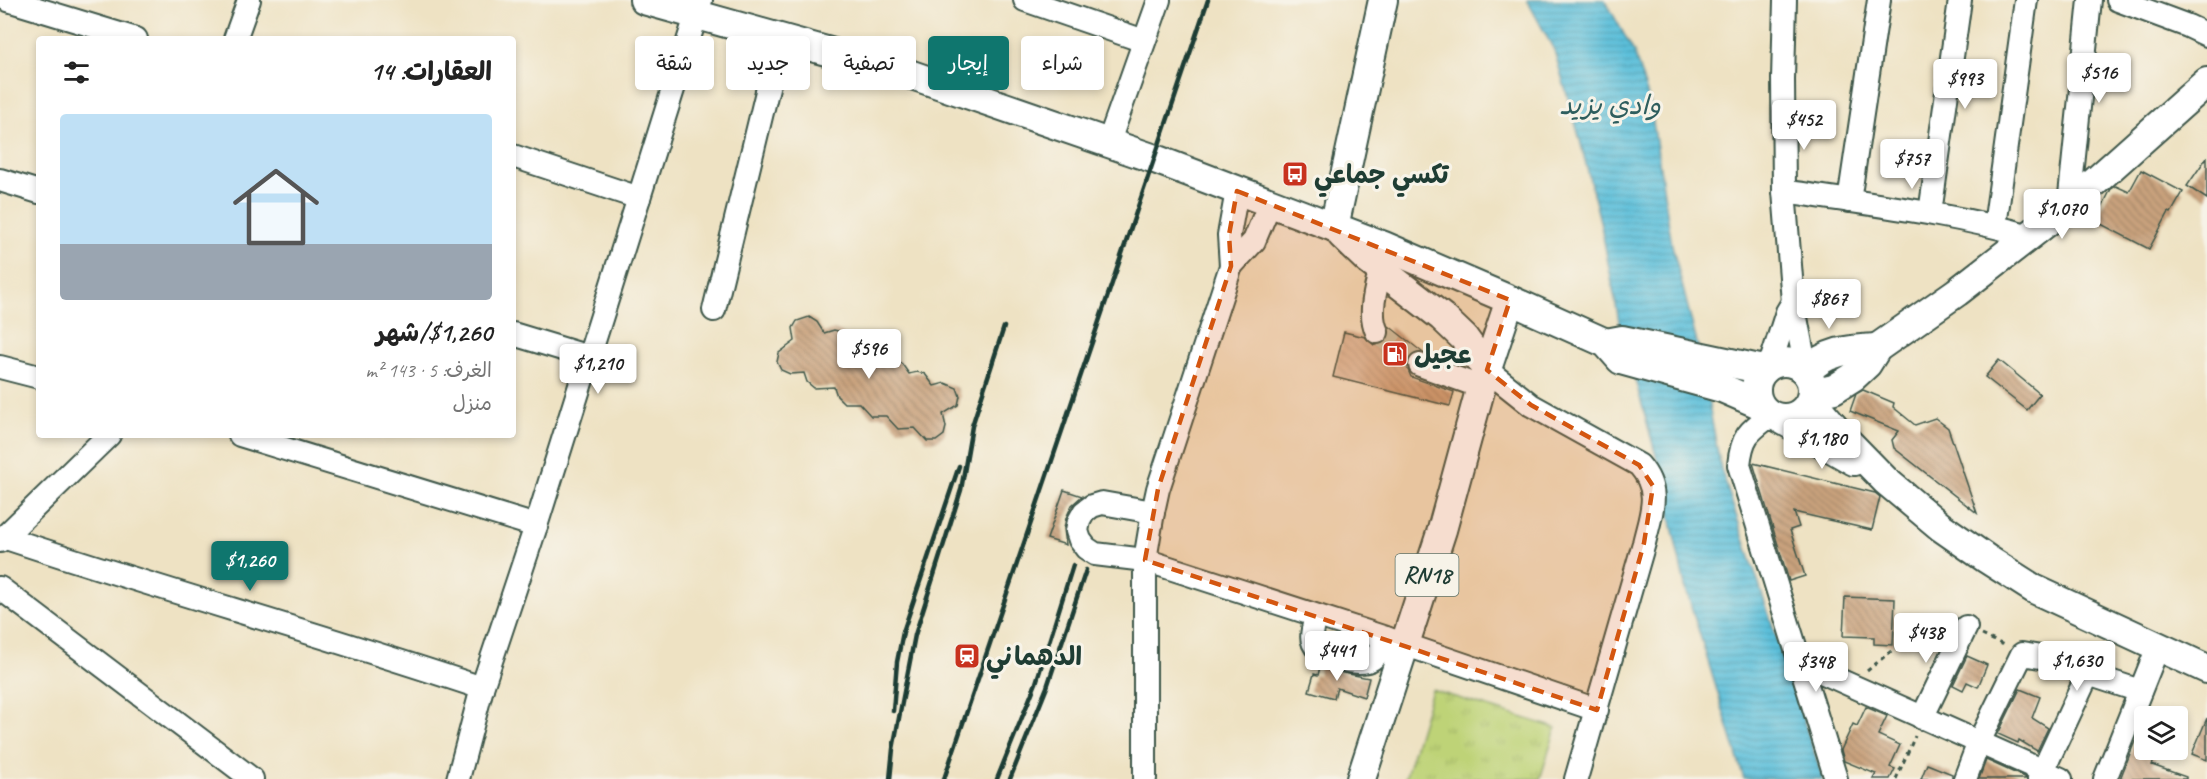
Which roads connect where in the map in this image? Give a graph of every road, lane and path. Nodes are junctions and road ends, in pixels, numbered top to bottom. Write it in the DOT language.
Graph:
graph roads {
  1 [pos="8,0"];
  2 [pos="249,0"];
  3 [pos="644,0"];
  4 [pos="1027,0"];
  5 [pos="1159,0"];
  6 [pos="1383,0"];
  7 [pos="1785,0"];
  8 [pos="1880,0"];
  9 [pos="1960,0"];
  10 [pos="2026,0"];
  11 [pos="2090,0"];
  12 [pos="2118,0"];
  13 [pos="699,8"];
  14 [pos="2207,35"];
  15 [pos="126,36"];
  16 [pos="236,36"];
  17 [pos="775,36"];
  18 [pos="1144,41"];
  19 [pos="810,46"];
  20 [pos="2207,82"];
  21 [pos="767,90"];
  22 [pos="1108,144"];
  23 [pos="516,157"];
  24 [pos="0,180"];
  25 [pos="1237,190"];
  26 [pos="36,191"];
  27 [pos="1784,191"];
  28 [pos="639,198"];
  29 [pos="1849,201"];
  30 [pos="1270,203"];
  31 [pos="2069,205"];
  32 [pos="1930,213"];
  33 [pos="1995,226"];
  34 [pos="1334,227"];
  35 [pos="2030,236"];
  36 [pos="1383,258"];
  37 [pos="1231,266"];
  38 [pos="1510,300"];
  39 [pos="1793,302"];
  40 [pos="714,310"];
  41 [pos="1377,332"];
  42 [pos="516,335"];
  43 [pos="589,357"];
  44 [pos="1420,365"];
  45 [pos="0,367"];
  46 [pos="1767,368"];
  47 [pos="1704,371"];
  48 [pos="36,376"];
  49 [pos="1484,379"];
  50 [pos="1808,384"];
  51 [pos="1770,413"];
  52 [pos="106,438"];
  53 [pos="250,438"];
  54 [pos="1886,481"];
  55 [pos="1153,512"];
  56 [pos="536,525"];
  57 [pos="2,539"];
  58 [pos="1145,560"];
  59 [pos="0,588"];
  60 [pos="1316,616"];
  61 [pos="1966,627"];
  62 [pos="1395,641"];
  63 [pos="2158,647"];
  64 [pos="1324,654"];
  65 [pos="2022,654"];
  66 [pos="1347,661"];
  67 [pos="1799,662"];
  68 [pos="2207,669"];
  69 [pos="2088,674"];
  70 [pos="1850,686"];
  71 [pos="482,688"];
  72 [pos="2140,691"];
  73 [pos="1597,710"];
  74 [pos="1922,718"];
  75 [pos="1979,742"];
  76 [pos="242,776"];
  77 [pos="2047,777"];
  78 [pos="458,779"];
  79 [pos="1145,779"];
  80 [pos="1361,779"];
  81 [pos="1576,779"];
  82 [pos="1836,779"];
  83 [pos="1896,779"];
  84 [pos="1965,779"];
  85 [pos="2105,779"];
  1 -- 15 [label="street"];
  2 -- 16 [label="street"];
  3 -- 13 [label="main road"];
  4 -- 18 [label="street"];
  5 -- 18 [label="street"];
  6 -- 34 [label="main road"];
  7 -- 27 [label="street"];
  8 -- 29 [label="street"];
  9 -- 32 [label="street"];
  10 -- 33 [label="street"];
  11 -- 31 [label="street"];
  12 -- 14 [label="street"];
  13 -- 17 [label="main road"];
  13 -- 28 [label="street"];
  18 -- 22 [label="street"];
  19 -- 22 [label="main road"];
  20 -- 31 [label="main road"];
  21 -- 40 [label="street"];
  22 -- 25 [label="main road"];
  23 -- 28 [label="street"];
  24 -- 26 [label="street"];
  25 -- 30 [label="main road"];
  25 -- 37 [label="street"];
  27 -- 29 [label="street"];
  27 -- 39 [label="street"];
  28 -- 43 [label="street"];
  29 -- 32 [label="street"];
  30 -- 34 [label="main road"];
  30 -- 37 [label="street"];
  31 -- 35 [label="main road"];
  32 -- 33 [label="street"];
  33 -- 35 [label="street"];
  34 -- 36 [label="main road"];
  35 -- 50 [label="main road"];
  36 -- 38 [label="main road"];
  36 -- 41 [label="street"];
  36 -- 49 [label="main road"];
  37 -- 55 [label="street"];
  38 -- 47 [label="main road"];
  38 -- 49 [label="main road, RN18"];
  39 -- 46 [label="street"];
  39 -- 50 [label="street"];
  42 -- 43 [label="street"];
  43 -- 56 [label="street"];
  44 -- 49 [label="street"];
  45 -- 48 [label="street"];
  46 -- 47 [label="main road"];
  46 -- 50 [label="main road"];
  46 -- 51 [label="main road"];
  47 -- 51 [label="main road"];
  49 -- 62 [label="main road, RN18"];
  49 -- 73 [label="street"];
  50 -- 51 [label="main road"];
  50 -- 54 [label="main road"];
  51 -- 54 [label="main road"];
  51 -- 67 [label="street"];
  52 -- 57 [label="street"];
  53 -- 56 [label="street"];
  54 -- 63 [label="main road"];
  55 -- 58 [label="street"];
  55 -- 58 [label="street"];
  56 -- 71 [label="street"];
  57 -- 71 [label="street"];
  58 -- 60 [label="street"];
  58 -- 79 [label="street"];
  59 -- 76 [label="street"];
  60 -- 62 [label="street"];
  60 -- 64 [label="street"];
  61 -- 65 [label="path"];
  61 -- 70 [label="path"];
  61 -- 74 [label="street"];
  62 -- 66 [label="street"];
  62 -- 73 [label="street"];
  62 -- 80 [label="main road, RN18"];
  63 -- 68 [label="main road"];
  63 -- 72 [label="street"];
  65 -- 69 [label="street"];
  65 -- 75 [label="street"];
  67 -- 70 [label="street"];
  67 -- 82 [label="street"];
  69 -- 72 [label="street"];
  69 -- 77 [label="street"];
  70 -- 74 [label="street"];
  71 -- 78 [label="street"];
  72 -- 85 [label="street"];
  73 -- 81 [label="street"];
  74 -- 75 [label="street"];
  74 -- 83 [label="path"];
  75 -- 77 [label="street"];
  75 -- 84 [label="street"];
}
